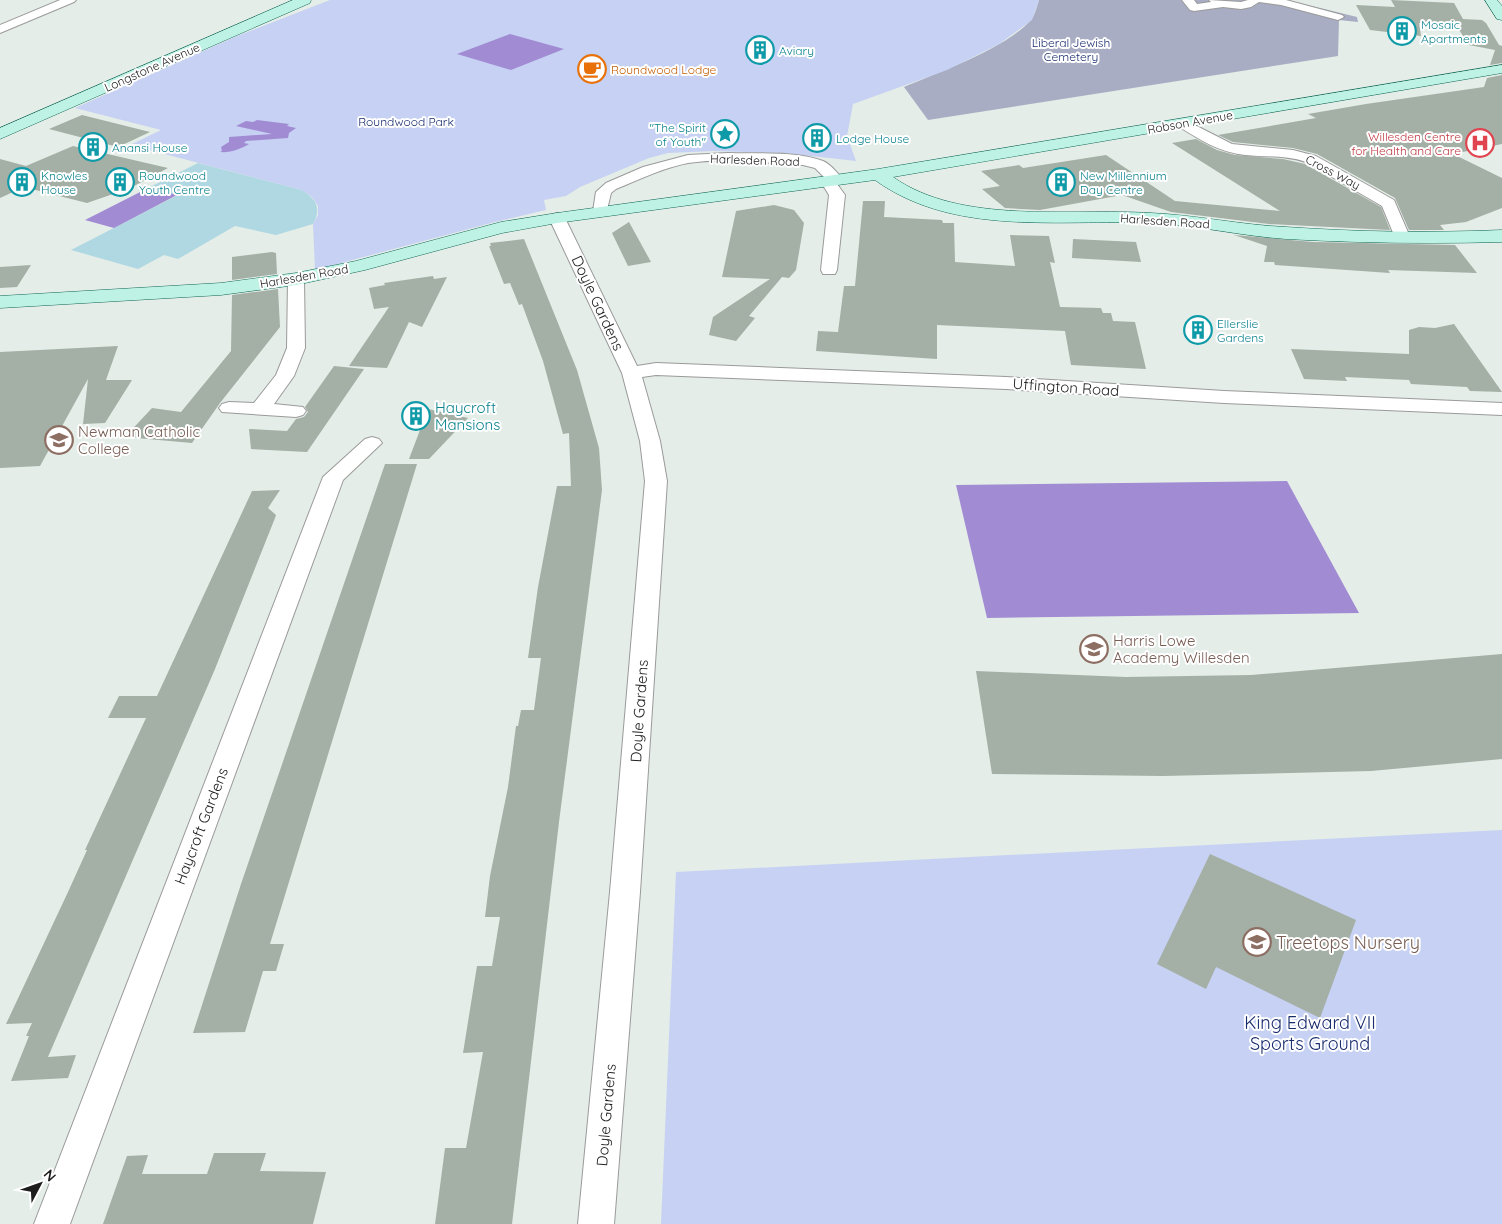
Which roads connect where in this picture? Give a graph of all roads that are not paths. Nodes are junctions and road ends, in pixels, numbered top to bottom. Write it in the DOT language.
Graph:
graph roads {
  1 [pos="70,0"];
  2 [pos="1188,0"];
  3 [pos="1256,0"];
  4 [pos="1263,0"];
  5 [pos="1269,0"];
  6 [pos="1491,0"];
  7 [pos="298,1"];
  8 [pos="1219,2"];
  9 [pos="1502,16"];
  10 [pos="1338,17"];
  11 [pos="0,29"];
  12 [pos="1502,69"];
  13 [pos="1183,123"];
  14 [pos="0,134"];
  15 [pos="878,174"];
  16 [pos="832,181"];
  17 [pos="601,211"];
  18 [pos="557,218"];
  19 [pos="1502,236"];
  20 [pos="1402,237"];
  21 [pos="829,270"];
  22 [pos="296,279"];
  23 [pos="0,302"];
  24 [pos="631,373"];
  25 [pos="229,408"];
  26 [pos="260,409"];
  27 [pos="1502,409"];
  28 [pos="296,411"];
  29 [pos="372,443"];
  30 [pos="52,1224"];
  31 [pos="596,1224"];
  1 -- 11 [label="street"];
  2 -- 8 [label="street"];
  3 -- 8 [label="street"];
  4 -- 5 [label="street"];
  5 -- 10 [label="street"];
  6 -- 9 [label="street"];
  7 -- 14 [label="street, Longstone Avenue"];
  12 -- 13 [label="street, Robson Avenue"];
  13 -- 15 [label="street, Robson Avenue"];
  13 -- 20 [label="street, Cross Way"];
  15 -- 16 [label="street, Harlesden Road"];
  15 -- 20 [label="street, Harlesden Road"];
  16 -- 17 [label="street, Harlesden Road"];
  16 -- 17 [label="street, Harlesden Road"];
  16 -- 21 [label="street"];
  17 -- 18 [label="street, Harlesden Road"];
  18 -- 22 [label="street, Harlesden Road"];
  18 -- 24 [label="street, Doyle Gardens"];
  19 -- 20 [label="street, Harlesden Road"];
  22 -- 23 [label="street, Harlesden Road"];
  22 -- 26 [label="street"];
  24 -- 27 [label="street, Uffington Road"];
  24 -- 31 [label="street, Doyle Gardens"];
  25 -- 26 [label="street"];
  26 -- 28 [label="street"];
  29 -- 30 [label="street, Haycroft Gardens"];
}
